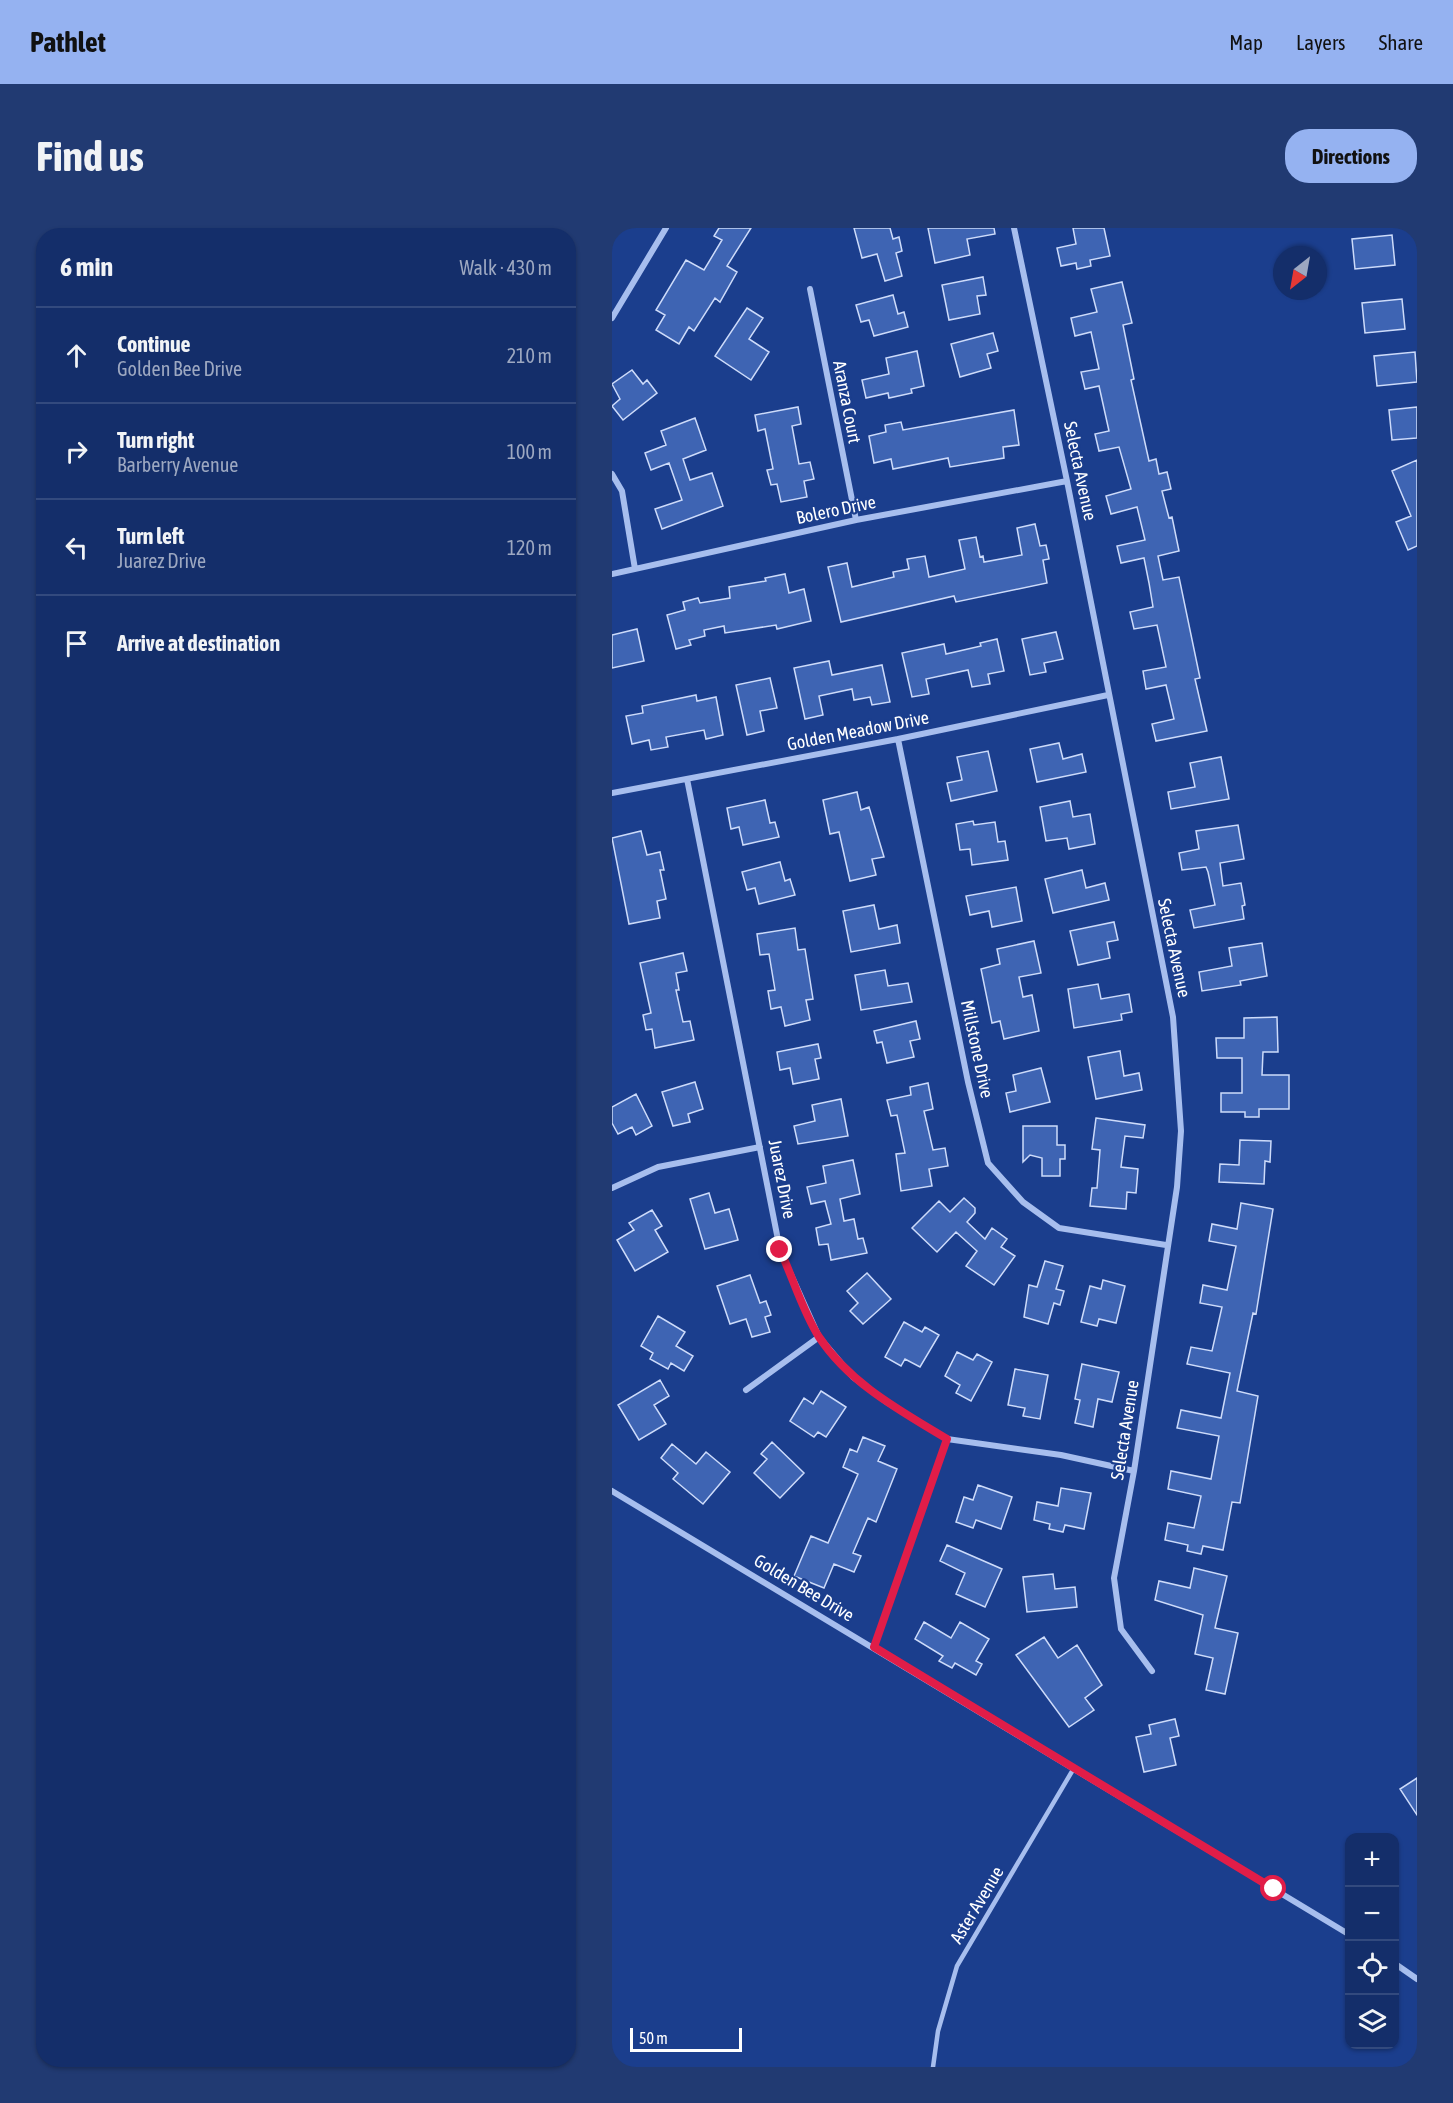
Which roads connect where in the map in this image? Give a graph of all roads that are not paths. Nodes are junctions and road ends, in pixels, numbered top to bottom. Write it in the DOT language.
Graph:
graph roads {
  1 [pos="666,228"];
  2 [pos="1014,228"];
  3 [pos="810,289"];
  4 [pos="612,318"];
  5 [pos="612,474"];
  6 [pos="1068,481"];
  7 [pos="856,520"];
  8 [pos="635,569"];
  9 [pos="612,573"];
  10 [pos="1108,695"];
  11 [pos="898,739"];
  12 [pos="687,779"];
  13 [pos="612,793"];
  14 [pos="760,1147"];
  15 [pos="612,1188"];
  16 [pos="1166,1245"];
  17 [pos="819,1337"];
  18 [pos="746,1390"];
  19 [pos="947,1439"];
  20 [pos="1134,1471"];
  21 [pos="612,1491"];
  22 [pos="874,1647"];
  23 [pos="1152,1671"];
  24 [pos="1074,1768"];
  25 [pos="1345,1932"];
  26 [pos="1399,1966"];
  27 [pos="1417,1979"];
  28 [pos="933,2067"];
  1 -- 4 [label="street"];
  2 -- 6 [label="street, Selecta Avenue"];
  3 -- 7 [label="street, Aranza Court"];
  5 -- 8 [label="street"];
  6 -- 7 [label="street, Bolero Drive"];
  6 -- 10 [label="street, Selecta Avenue"];
  7 -- 8 [label="street, Bolero Drive"];
  8 -- 9 [label="street, Bolero Drive"];
  10 -- 11 [label="street, Golden Meadow Drive"];
  10 -- 16 [label="street, Selecta Avenue"];
  11 -- 12 [label="street, Golden Meadow Drive"];
  11 -- 16 [label="street, Millstone Drive"];
  12 -- 13 [label="street, Golden Meadow Drive"];
  12 -- 14 [label="street, Juarez Drive"];
  14 -- 15 [label="street"];
  14 -- 17 [label="street, Juarez Drive"];
  16 -- 20 [label="street, Selecta Avenue"];
  17 -- 18 [label="street"];
  17 -- 19 [label="street, Juarez Drive"];
  19 -- 20 [label="street, Juarez Drive"];
  19 -- 22 [label="street"];
  20 -- 23 [label="street, Selecta Avenue"];
  21 -- 22 [label="street, Golden Bee Drive"];
  22 -- 24 [label="street, Golden Bee Drive"];
  24 -- 25 [label="street, Golden Bee Drive"];
  24 -- 28 [label="lane, Aster Avenue"];
  26 -- 27 [label="street"];
}
